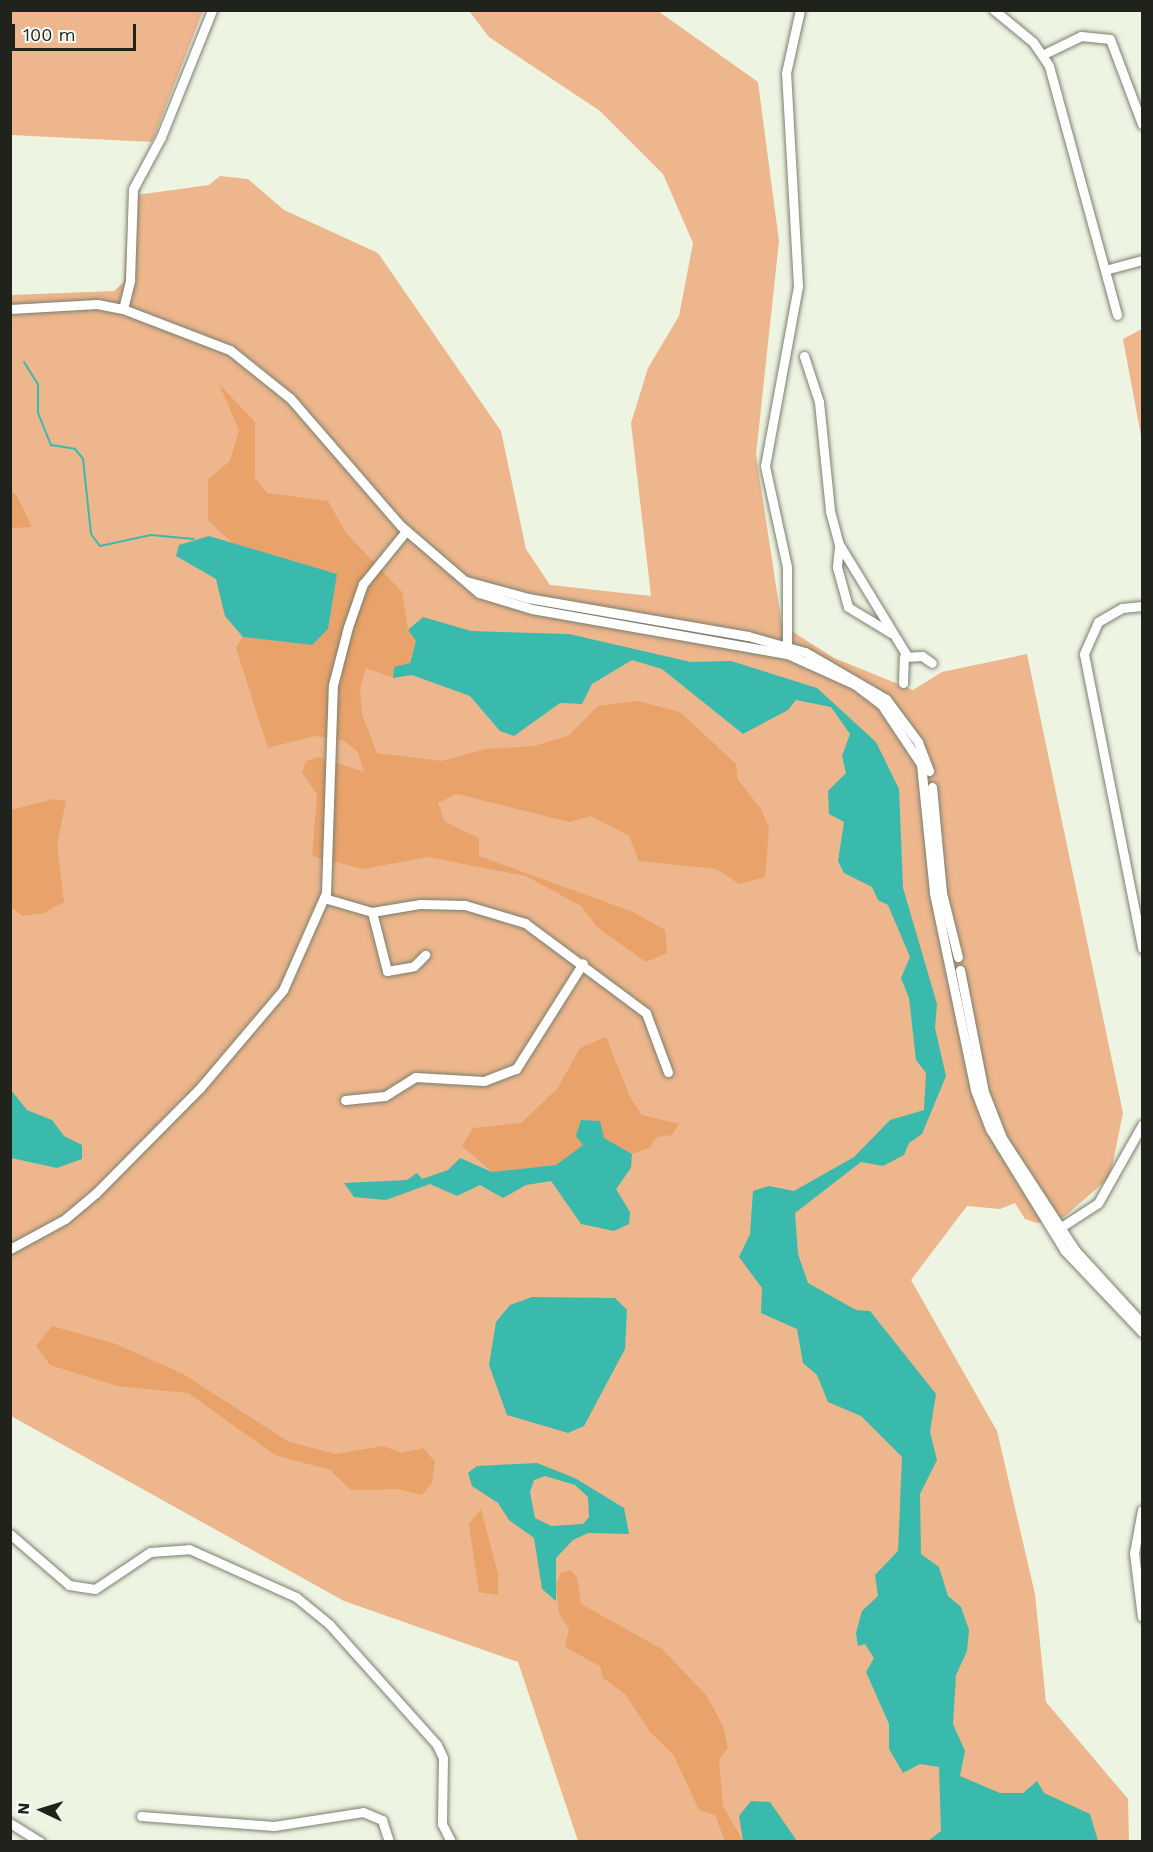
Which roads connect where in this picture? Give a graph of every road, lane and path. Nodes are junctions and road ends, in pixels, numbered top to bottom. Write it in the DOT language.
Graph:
graph roads {
  1 [pos="212,10"];
  2 [pos="800,10"];
  3 [pos="994,10"];
  4 [pos="1044,54"];
  5 [pos="1143,124"];
  6 [pos="1143,260"];
  7 [pos="1105,270"];
  8 [pos="10,309"];
  9 [pos="123,309"];
  10 [pos="1117,315"];
  11 [pos="804,356"];
  12 [pos="406,531"];
  13 [pos="839,544"];
  14 [pos="1143,606"];
  15 [pos="891,633"];
  16 [pos="787,650"];
  17 [pos="907,656"];
  18 [pos="932,663"];
  19 [pos="903,682"];
  20 [pos="324,898"];
  21 [pos="372,912"];
  22 [pos="1143,948"];
  23 [pos="425,955"];
  24 [pos="583,963"];
  25 [pos="668,1072"];
  26 [pos="345,1100"];
  27 [pos="1143,1125"];
  28 [pos="1057,1231"];
  29 [pos="10,1250"];
  30 [pos="1143,1323"];
  31 [pos="1143,1332"];
  32 [pos="1143,1510"];
  33 [pos="10,1534"];
  34 [pos="1143,1617"];
  35 [pos="141,1816"];
  36 [pos="10,1823"];
  37 [pos="40,1842"];
  38 [pos="389,1842"];
  39 [pos="451,1842"];
  1 -- 9 [label="street"];
  2 -- 16 [label="street"];
  3 -- 4 [label="street"];
  4 -- 5 [label="street"];
  4 -- 7 [label="street"];
  6 -- 7 [label="street"];
  7 -- 10 [label="street"];
  8 -- 9 [label="street"];
  9 -- 12 [label="street"];
  11 -- 13 [label="street"];
  12 -- 16 [label="street"];
  12 -- 20 [label="street"];
  13 -- 15 [label="street"];
  13 -- 15 [label="street"];
  14 -- 22 [label="street"];
  15 -- 17 [label="street"];
  16 -- 28 [label="street"];
  17 -- 18 [label="street"];
  17 -- 19 [label="street"];
  20 -- 21 [label="street"];
  20 -- 29 [label="street"];
  21 -- 23 [label="street"];
  21 -- 24 [label="street"];
  24 -- 25 [label="street"];
  24 -- 26 [label="street"];
  27 -- 28 [label="street"];
  28 -- 30 [label="street"];
  28 -- 31 [label="street"];
  32 -- 34 [label="street"];
  33 -- 39 [label="street"];
  35 -- 38 [label="street"];
  36 -- 37 [label="street"];
}
